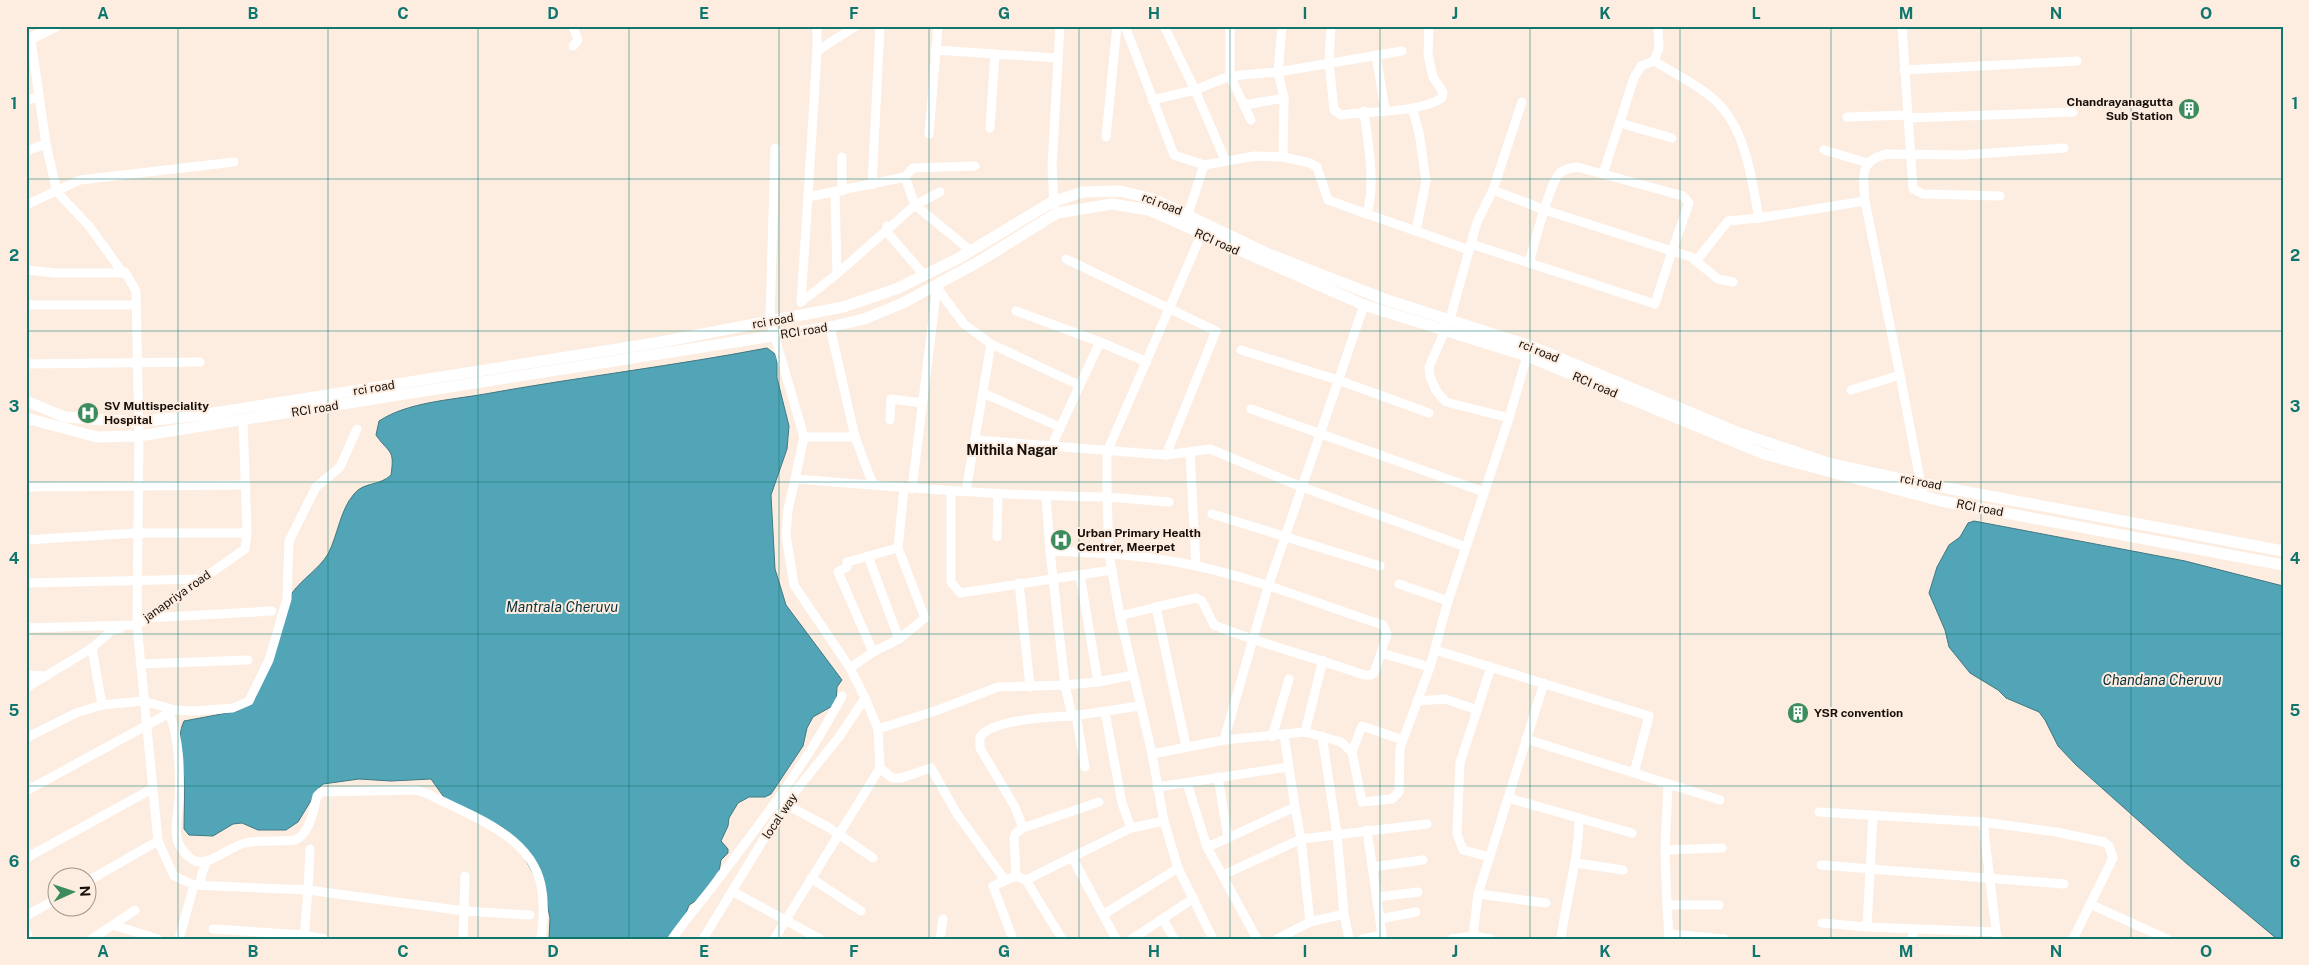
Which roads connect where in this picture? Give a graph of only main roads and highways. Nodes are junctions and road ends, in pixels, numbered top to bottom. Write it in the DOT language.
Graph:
graph roads {
  1 [pos="56,26"];
  2 [pos="28,40"];
  3 [pos="1055,207"];
  4 [pos="26,401"];
  5 [pos="26,418"];
  6 [pos="2283,551"];
  7 [pos="2283,566"];
  1 -- 2 [label="main road"];
  3 -- 4 [label="main road, rci road"];
  3 -- 5 [label="main road, RCI road"];
  3 -- 6 [label="main road, rci road"];
  3 -- 7 [label="main road, RCI road"];
}
